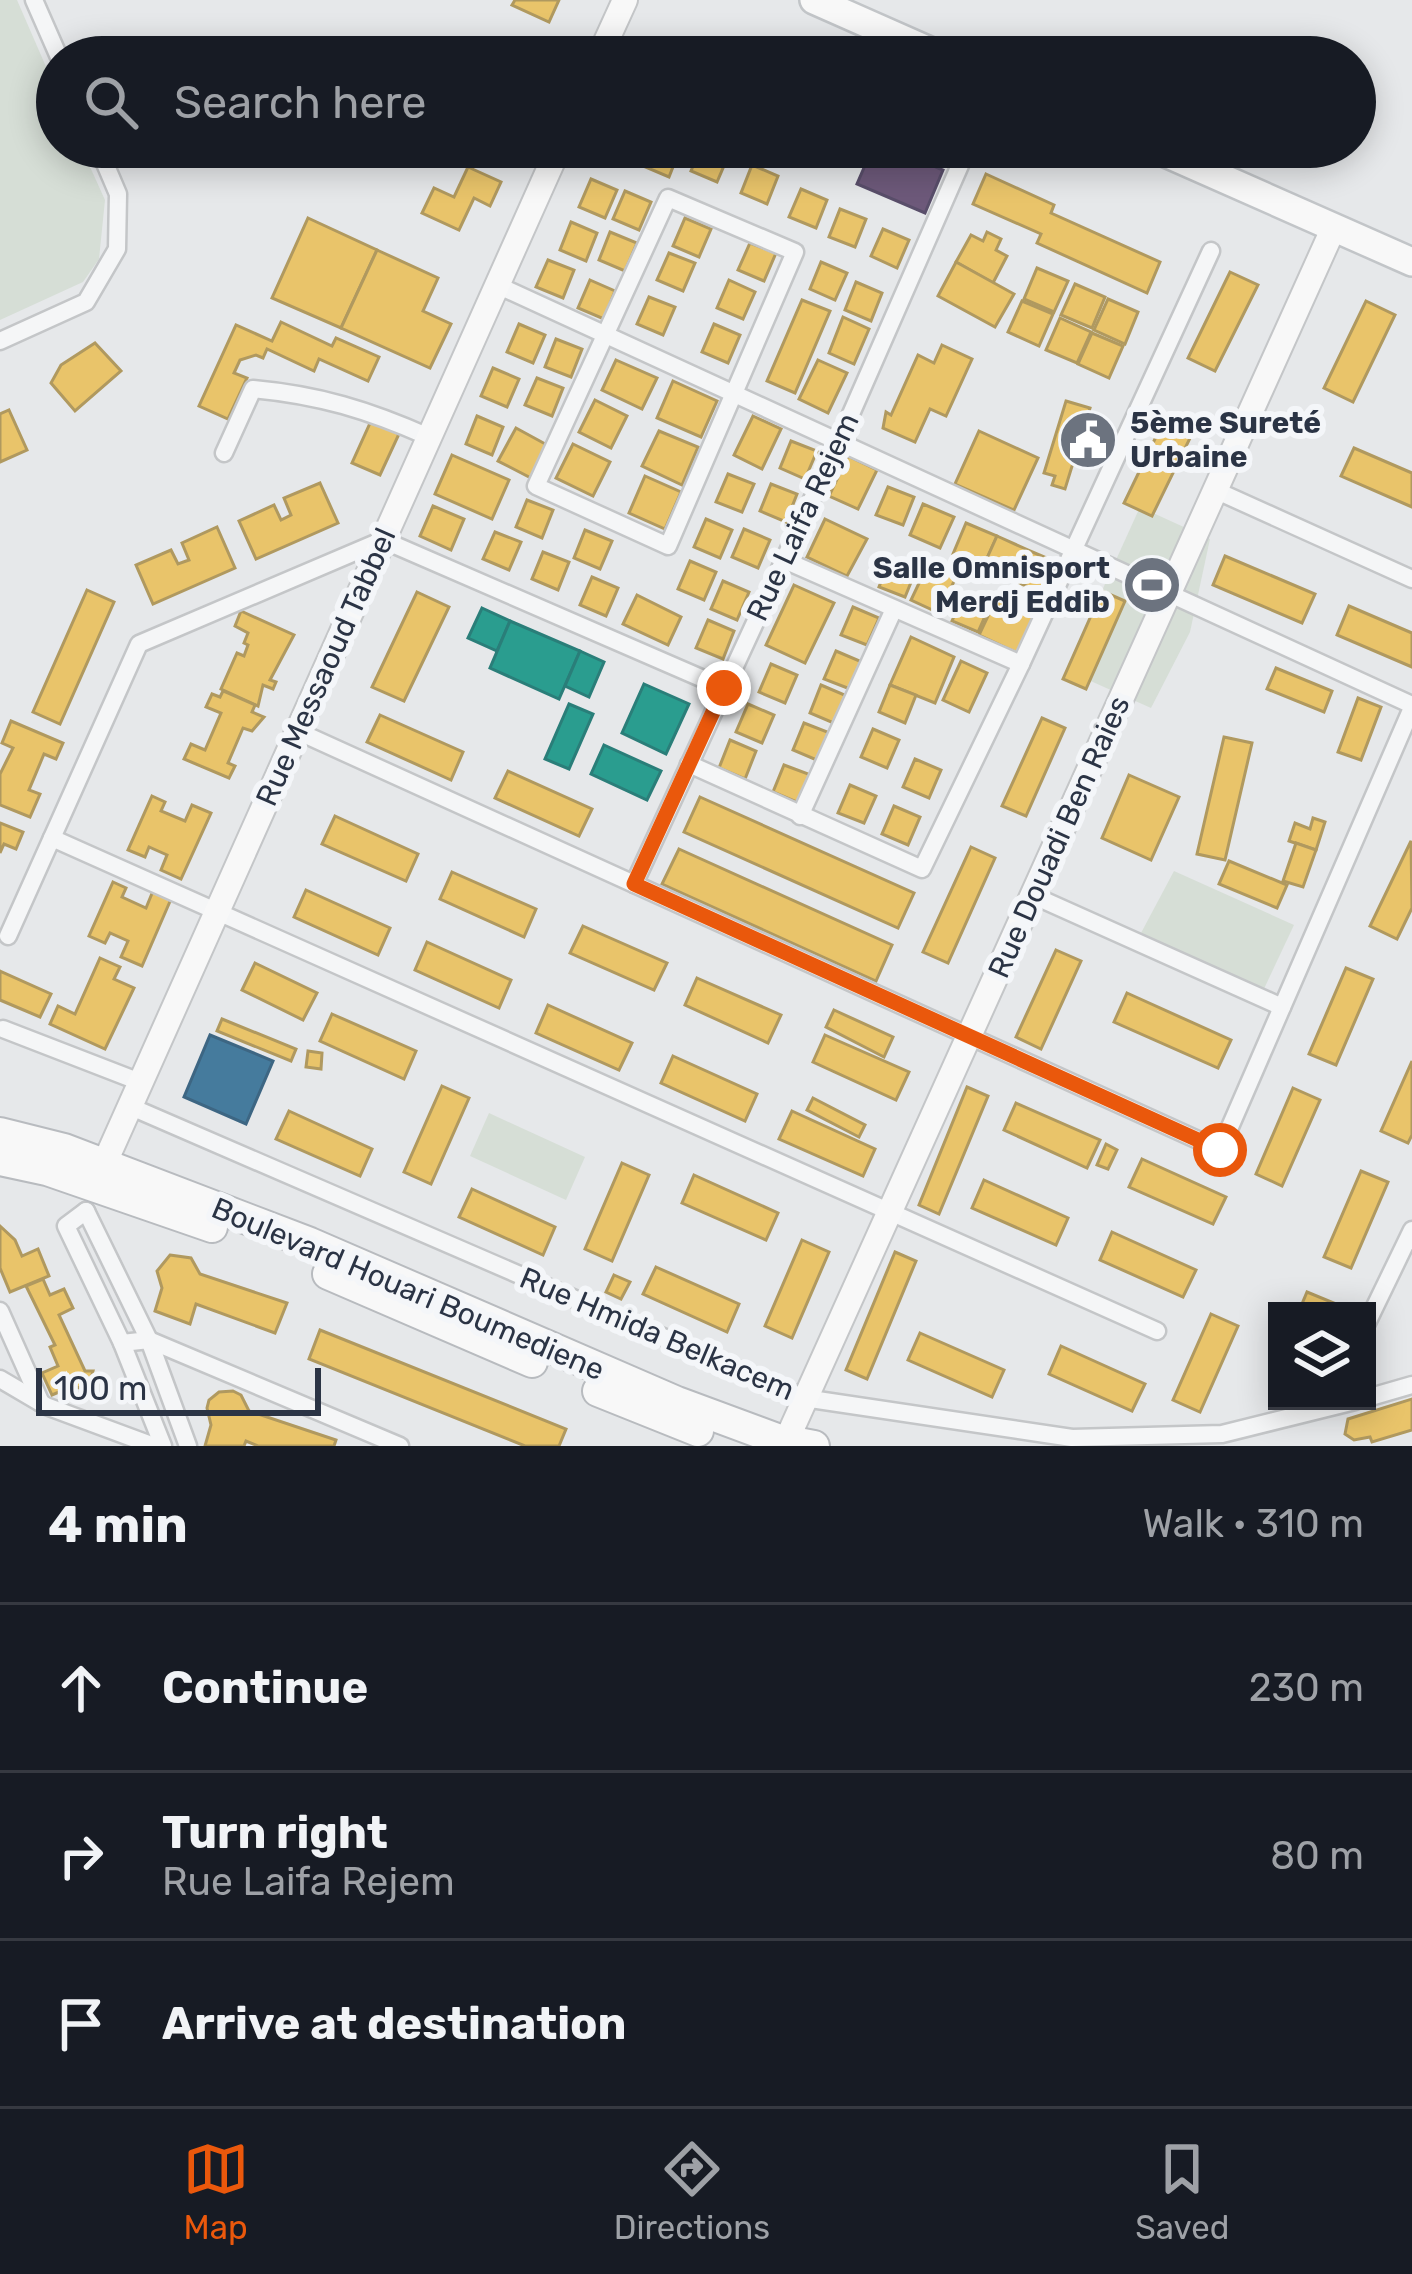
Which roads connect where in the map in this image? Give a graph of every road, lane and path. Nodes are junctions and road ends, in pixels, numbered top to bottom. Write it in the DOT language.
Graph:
graph roads {
  1 [pos="34,0"];
  2 [pos="625,0"];
  3 [pos="814,0"];
  4 [pos="50,36"];
  5 [pos="609,36"];
  6 [pos="896,36"];
  7 [pos="107,168"];
  8 [pos="550,168"];
  9 [pos="959,168"];
  10 [pos="1200,168"];
  11 [pos="1334,227"];
  12 [pos="1211,251"];
  13 [pos="1412,262"];
  14 [pos="497,285"];
  15 [pos="607,334"];
  16 [pos="0,341"];
  17 [pos="733,391"];
  18 [pos="429,437"];
  19 [pos="840,439"];
  20 [pos="224,454"];
  21 [pos="1215,490"];
  22 [pos="383,540"];
  23 [pos="1075,549"];
  24 [pos="784,560"];
  25 [pos="1412,579"];
  26 [pos="1169,593"];
  27 [pos="894,609"];
  28 [pos="1021,664"];
  29 [pos="724,688"];
  30 [pos="1412,706"];
  31 [pos="297,731"];
  32 [pos="689,764"];
  33 [pos="800,816"];
  34 [pos="52,838"];
  35 [pos="634,884"];
  36 [pos="1032,895"];
  37 [pos="217,910"];
  38 [pos="8,936"];
  39 [pos="1282,1007"];
  40 [pos="2,1029"];
  41 [pos="968,1036"];
  42 [pos="134,1094"];
  43 [pos="0,1133"];
  44 [pos="0,1160"];
  45 [pos="94,1187"];
  46 [pos="890,1209"];
  47 [pos="1412,1230"];
  48 [pos="1376,1304"];
  49 [pos="0,1312"];
  50 [pos="1157,1331"];
  51 [pos="148,1340"];
  52 [pos="122,1343"];
  53 [pos="0,1378"];
  54 [pos="1412,1385"];
  55 [pos="1376,1395"];
  56 [pos="804,1398"];
  57 [pos="41,1404"];
  58 [pos="1309,1410"];
  59 [pos="795,1444"];
  60 [pos="158,1446"];
  61 [pos="188,1446"];
  62 [pos="400,1446"];
  63 [pos="742,1446"];
  1 -- 4 [label="street"];
  2 -- 5 [label="street"];
  3 -- 6 [label="main road"];
  7 -- 16 [label="street"];
  8 -- 14 [label="street, Rue Messaoud Tabbel"];
  9 -- 19 [label="street, Rue Laifa Rejem"];
  10 -- 11 [label="main road"];
  11 -- 13 [label="main road"];
  11 -- 21 [label="street, Rue Douadi Ben Raies"];
  12 -- 23 [label="street"];
  14 -- 15 [label="street"];
  14 -- 18 [label="street, Rue Messaoud Tabbel"];
  15 -- 17 [label="street"];
  15 -- 17 [label="street"];
  15 -- 17 [label="street"];
  17 -- 19 [label="street"];
  18 -- 20 [label="street"];
  18 -- 22 [label="street, Rue Messaoud Tabbel"];
  19 -- 23 [label="street"];
  19 -- 24 [label="street, Rue Laifa Rejem"];
  21 -- 25 [label="street"];
  21 -- 26 [label="street, Rue Douadi Ben Raies"];
  22 -- 29 [label="street"];
  22 -- 31 [label="street, Rue Messaoud Tabbel"];
  22 -- 34 [label="street"];
  23 -- 26 [label="street"];
  23 -- 28 [label="street"];
  24 -- 27 [label="street"];
  24 -- 29 [label="street, Rue Laifa Rejem"];
  26 -- 30 [label="street"];
  26 -- 36 [label="street, Rue Douadi Ben Raies"];
  27 -- 28 [label="street"];
  27 -- 33 [label="street"];
  28 -- 33 [label="street"];
  29 -- 32 [label="street, Rue Laifa Rejem"];
  30 -- 39 [label="street"];
  31 -- 35 [label="street"];
  31 -- 37 [label="street, Rue Messaoud Tabbel"];
  32 -- 33 [label="street"];
  32 -- 35 [label="street, Rue Laifa Rejem"];
  34 -- 37 [label="street"];
  34 -- 38 [label="street"];
  35 -- 41 [label="street"];
  36 -- 39 [label="street"];
  36 -- 41 [label="street, Rue Douadi Ben Raies"];
  37 -- 42 [label="street, Rue Messaoud Tabbel"];
  37 -- 46 [label="street"];
  39 -- 41 [label="street"];
  40 -- 42 [label="street, Rue Hmida Belkacem"];
  41 -- 46 [label="street, Rue Douadi Ben Raies"];
  42 -- 45 [label="street, Rue Messaoud Tabbel"];
  42 -- 56 [label="street, Rue Hmida Belkacem"];
  43 -- 45 [label="highway, Boulevard Houari Boumediene"];
  44 -- 45 [label="highway, Boulevard Houari Boumediene"];
  45 -- 51 [label="street"];
  45 -- 52 [label="street"];
  45 -- 59 [label="highway, Boulevard Houari Boumediene"];
  45 -- 63 [label="highway, Boulevard Houari Boumediene"];
  46 -- 50 [label="street"];
  46 -- 56 [label="street, Rue Douadi Ben Raies"];
  47 -- 48 [label="street"];
  49 -- 57 [label="street"];
  51 -- 52 [label="street"];
  51 -- 61 [label="street"];
  51 -- 62 [label="street"];
  52 -- 60 [label="street"];
  53 -- 57 [label="street"];
  54 -- 55 [label="street"];
  56 -- 58 [label="street, Rue Hmida Belkacem"];
  56 -- 59 [label="street, Rue Douadi Ben Raies"];
  57 -- 60 [label="street"];
}
